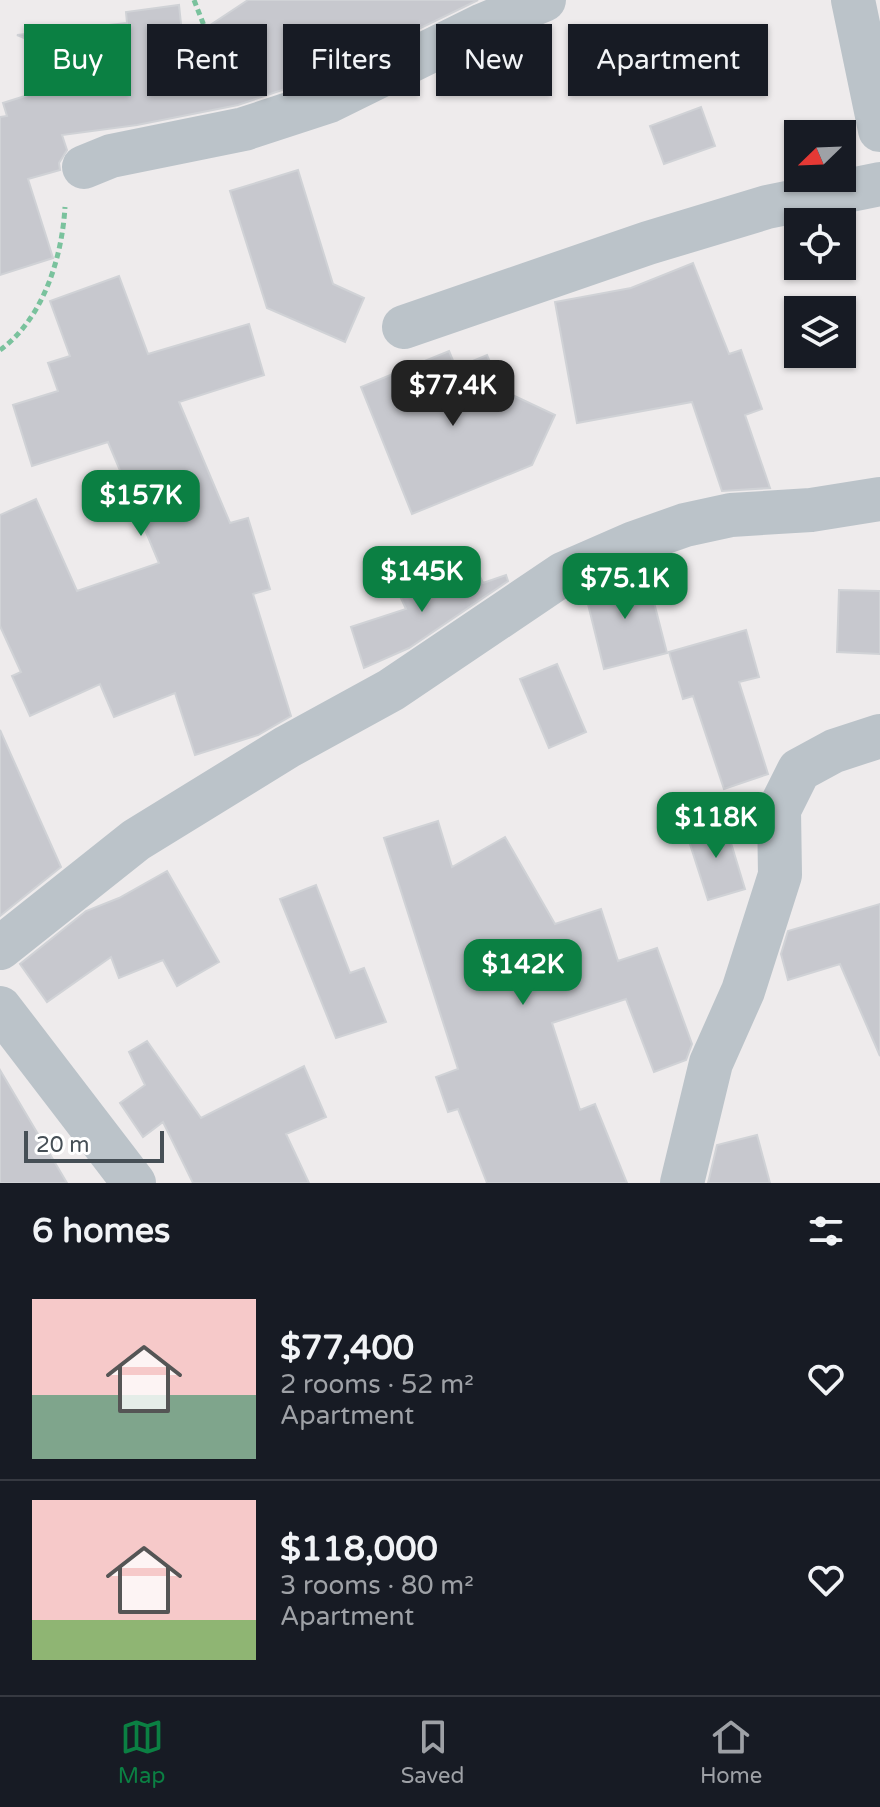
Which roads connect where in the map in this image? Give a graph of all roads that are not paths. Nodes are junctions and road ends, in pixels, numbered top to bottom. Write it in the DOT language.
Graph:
graph roads {
  1 [pos="544,0"];
  2 [pos="853,0"];
  3 [pos="880,130"];
  4 [pos="84,167"];
  5 [pos="880,184"];
  6 [pos="404,327"];
  7 [pos="880,499"];
  8 [pos="880,736"];
  9 [pos="0,948"];
  10 [pos="0,1008"];
  11 [pos="134,1183"];
  12 [pos="682,1183"];
  1 -- 4 [label="street"];
  2 -- 3 [label="street"];
  5 -- 6 [label="street"];
  7 -- 9 [label="street"];
  8 -- 12 [label="street"];
  10 -- 11 [label="street"];
}
